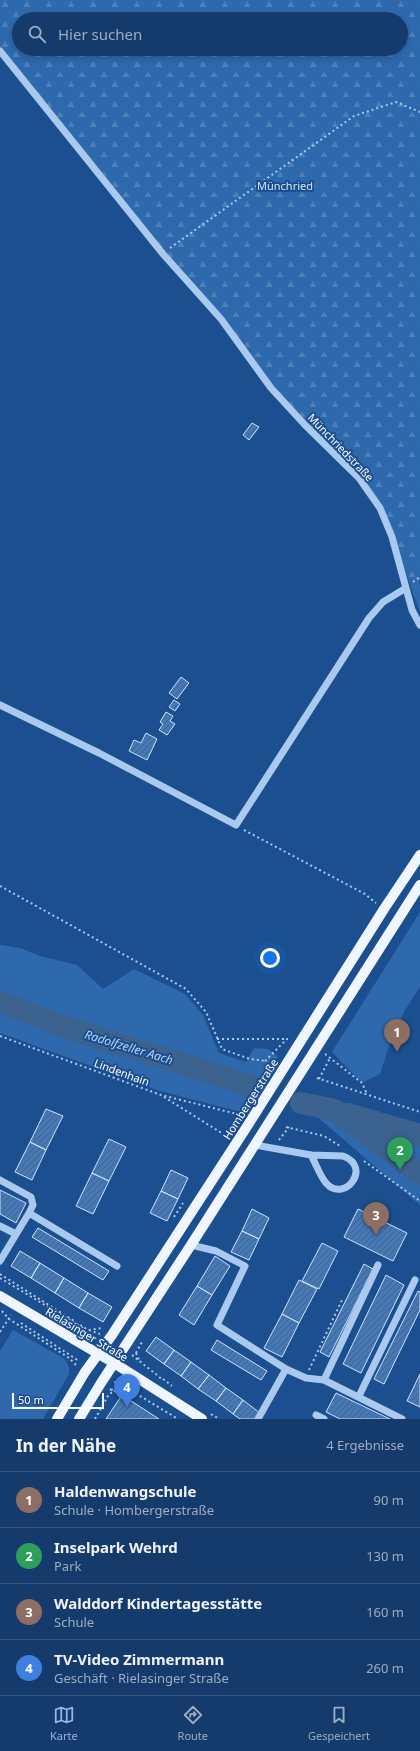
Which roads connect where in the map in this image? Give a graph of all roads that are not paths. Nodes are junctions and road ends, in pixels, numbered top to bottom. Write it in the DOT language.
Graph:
graph roads {
  1 [pos="0,51"];
  2 [pos="406,588"];
  3 [pos="420,626"];
  4 [pos="0,705"];
  5 [pos="420,855"];
  6 [pos="420,885"];
  7 [pos="255,1146"];
  8 [pos="311,1155"];
  9 [pos="0,1180"];
  10 [pos="29,1213"];
  11 [pos="0,1226"];
  12 [pos="16,1234"];
  13 [pos="191,1245"];
  14 [pos="0,1261"];
  15 [pos="378,1264"];
  16 [pos="117,1266"];
  17 [pos="415,1280"];
  18 [pos="0,1296"];
  19 [pos="98,1354"];
  20 [pos="114,1363"];
  21 [pos="286,1369"];
  22 [pos="324,1380"];
  23 [pos="359,1396"];
  24 [pos="316,1415"];
  25 [pos="57,1419"];
  26 [pos="79,1419"];
  27 [pos="202,1419"];
  28 [pos="258,1419"];
  29 [pos="324,1419"];
  30 [pos="402,1419"];
  1 -- 2 [label="street, Münchriedstraße"];
  2 -- 3 [label="street, Münchriedstraße"];
  2 -- 4 [label="street"];
  5 -- 19 [label="main road, Hombergerstraße"];
  6 -- 7 [label="main road"];
  7 -- 8 [label="street"];
  7 -- 13 [label="main road"];
  8 -- 8 [label="street"];
  9 -- 10 [label="street"];
  10 -- 12 [label="street"];
  10 -- 16 [label="street"];
  11 -- 12 [label="street"];
  12 -- 14 [label="street"];
  13 -- 20 [label="main road"];
  13 -- 21 [label="street"];
  15 -- 22 [label="street"];
  17 -- 23 [label="street"];
  18 -- 19 [label="main road, Rielasinger Straße"];
  19 -- 20 [label="main road, Rielasinger Straße"];
  19 -- 25 [label="main road, Hombergerstraße"];
  20 -- 26 [label="main road"];
  20 -- 27 [label="main road, Rielasinger Straße"];
  21 -- 22 [label="street"];
  21 -- 28 [label="street"];
  22 -- 23 [label="street"];
  23 -- 30 [label="street"];
  24 -- 29 [label="street"];
}
